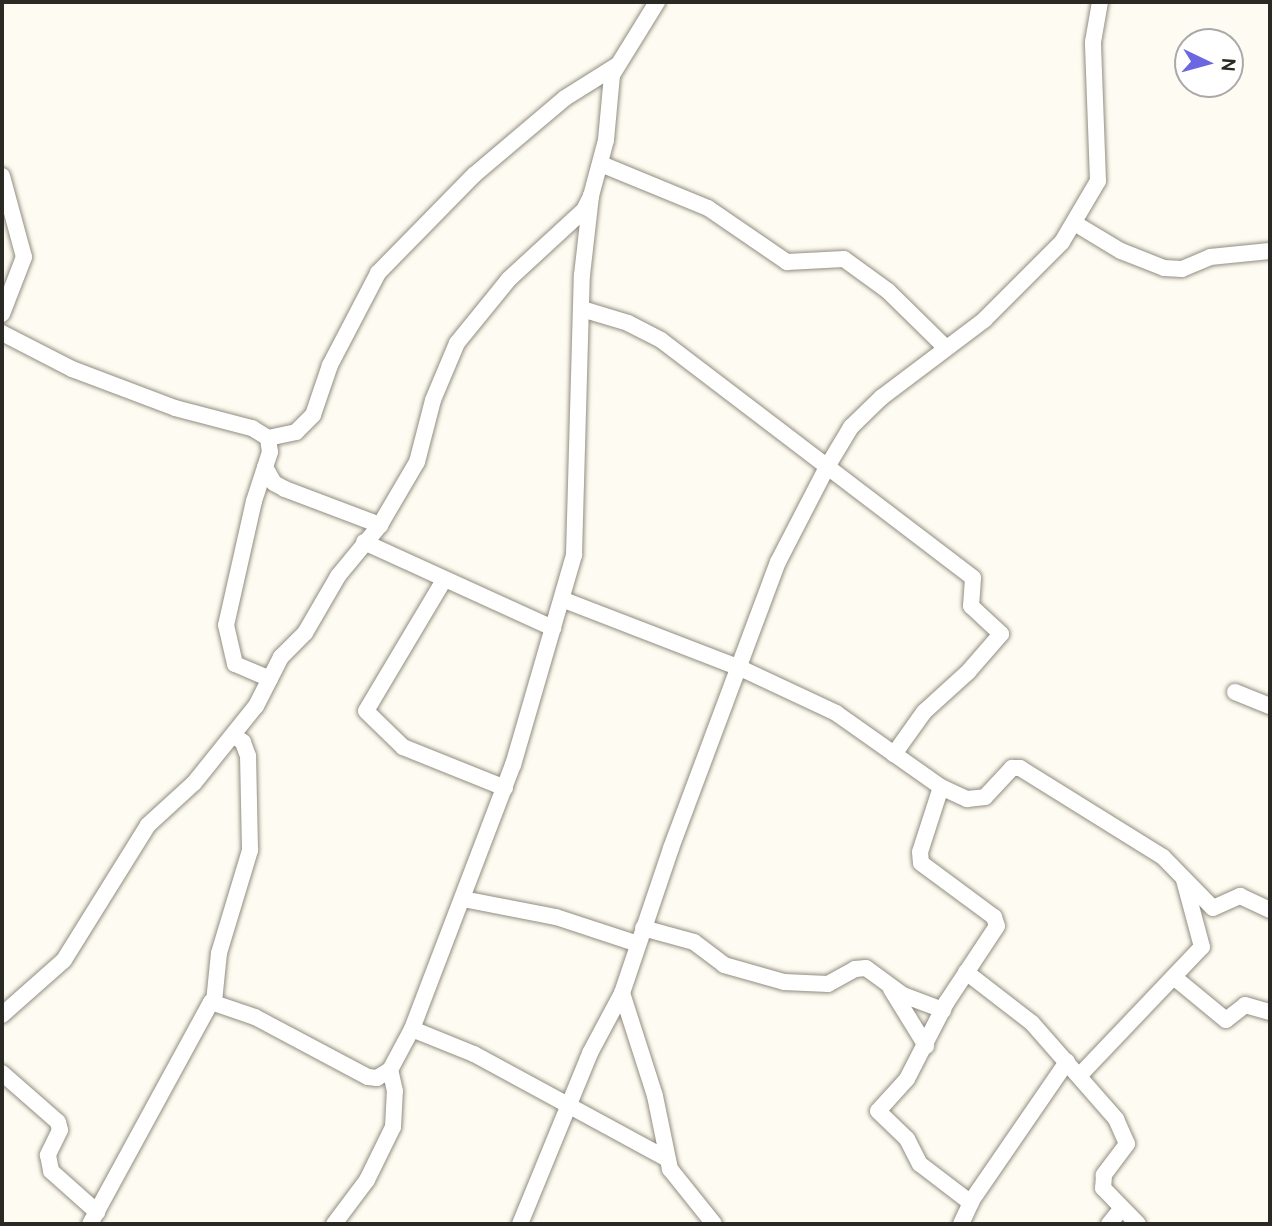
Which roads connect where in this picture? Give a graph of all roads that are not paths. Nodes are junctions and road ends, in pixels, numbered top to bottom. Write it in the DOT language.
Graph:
graph roads {
  1 [pos="657,2"];
  2 [pos="1100,2"];
  3 [pos="616,66"];
  4 [pos="601,164"];
  5 [pos="2,176"];
  6 [pos="591,196"];
  7 [pos="1076,224"];
  8 [pos="1270,251"];
  9 [pos="582,309"];
  10 [pos="2,314"];
  11 [pos="2,333"];
  12 [pos="946,348"];
  13 [pos="268,438"];
  14 [pos="265,467"];
  15 [pos="827,467"];
  16 [pos="380,525"];
  17 [pos="365,542"];
  18 [pos="444,580"];
  19 [pos="564,600"];
  20 [pos="553,628"];
  21 [pos="740,668"];
  22 [pos="270,679"];
  23 [pos="1235,692"];
  24 [pos="1270,706"];
  25 [pos="233,735"];
  26 [pos="894,754"];
  27 [pos="941,787"];
  28 [pos="505,788"];
  29 [pos="1184,880"];
  30 [pos="463,899"];
  31 [pos="1270,910"];
  32 [pos="643,928"];
  33 [pos="638,944"];
  34 [pos="966,972"];
  35 [pos="1175,978"];
  36 [pos="888,984"];
  37 [pos="622,993"];
  38 [pos="214,1002"];
  39 [pos="943,1010"];
  40 [pos="1270,1012"];
  41 [pos="2,1015"];
  42 [pos="412,1028"];
  43 [pos="926,1046"];
  44 [pos="1067,1062"];
  45 [pos="390,1070"];
  46 [pos="2,1073"];
  47 [pos="1079,1076"];
  48 [pos="567,1108"];
  49 [pos="667,1160"];
  50 [pos="971,1203"];
  51 [pos="1121,1209"];
  52 [pos="94,1218"];
  53 [pos="334,1224"];
  54 [pos="520,1224"];
  55 [pos="714,1224"];
  56 [pos="961,1224"];
  57 [pos="1109,1224"];
  58 [pos="1138,1224"];
  1 -- 3 [label="street"];
  2 -- 7 [label="street"];
  3 -- 4 [label="street"];
  3 -- 13 [label="street"];
  4 -- 6 [label="street"];
  4 -- 12 [label="street"];
  5 -- 10 [label="street"];
  6 -- 9 [label="street"];
  6 -- 16 [label="street"];
  7 -- 8 [label="street"];
  7 -- 12 [label="street"];
  9 -- 15 [label="street"];
  9 -- 19 [label="street"];
  11 -- 13 [label="street"];
  12 -- 15 [label="street"];
  13 -- 14 [label="street"];
  14 -- 16 [label="street"];
  14 -- 22 [label="street"];
  15 -- 21 [label="street"];
  15 -- 26 [label="street"];
  16 -- 17 [label="street"];
  17 -- 18 [label="street"];
  17 -- 22 [label="street"];
  18 -- 20 [label="street"];
  18 -- 28 [label="street"];
  19 -- 20 [label="street"];
  19 -- 21 [label="street"];
  20 -- 28 [label="street"];
  21 -- 26 [label="street"];
  21 -- 32 [label="street"];
  22 -- 25 [label="street"];
  23 -- 24 [label="street"];
  25 -- 38 [label="street"];
  25 -- 41 [label="street"];
  26 -- 27 [label="street"];
  27 -- 29 [label="street"];
  27 -- 34 [label="street"];
  28 -- 30 [label="street"];
  29 -- 31 [label="street"];
  29 -- 35 [label="street"];
  30 -- 33 [label="street"];
  30 -- 42 [label="street"];
  32 -- 33 [label="street"];
  32 -- 36 [label="street"];
  33 -- 37 [label="street"];
  34 -- 39 [label="street"];
  34 -- 44 [label="street"];
  35 -- 40 [label="street"];
  35 -- 47 [label="street"];
  36 -- 39 [label="street"];
  36 -- 43 [label="street"];
  37 -- 48 [label="street"];
  37 -- 49 [label="street"];
  38 -- 45 [label="street"];
  38 -- 52 [label="street"];
  39 -- 43 [label="street"];
  42 -- 45 [label="street"];
  42 -- 48 [label="street"];
  43 -- 50 [label="street"];
  44 -- 47 [label="street"];
  44 -- 50 [label="street"];
  45 -- 53 [label="street"];
  46 -- 52 [label="street"];
  47 -- 51 [label="street"];
  48 -- 49 [label="street"];
  48 -- 54 [label="street"];
  49 -- 55 [label="street"];
  50 -- 56 [label="street"];
  51 -- 57 [label="street"];
  51 -- 58 [label="street"];
}
